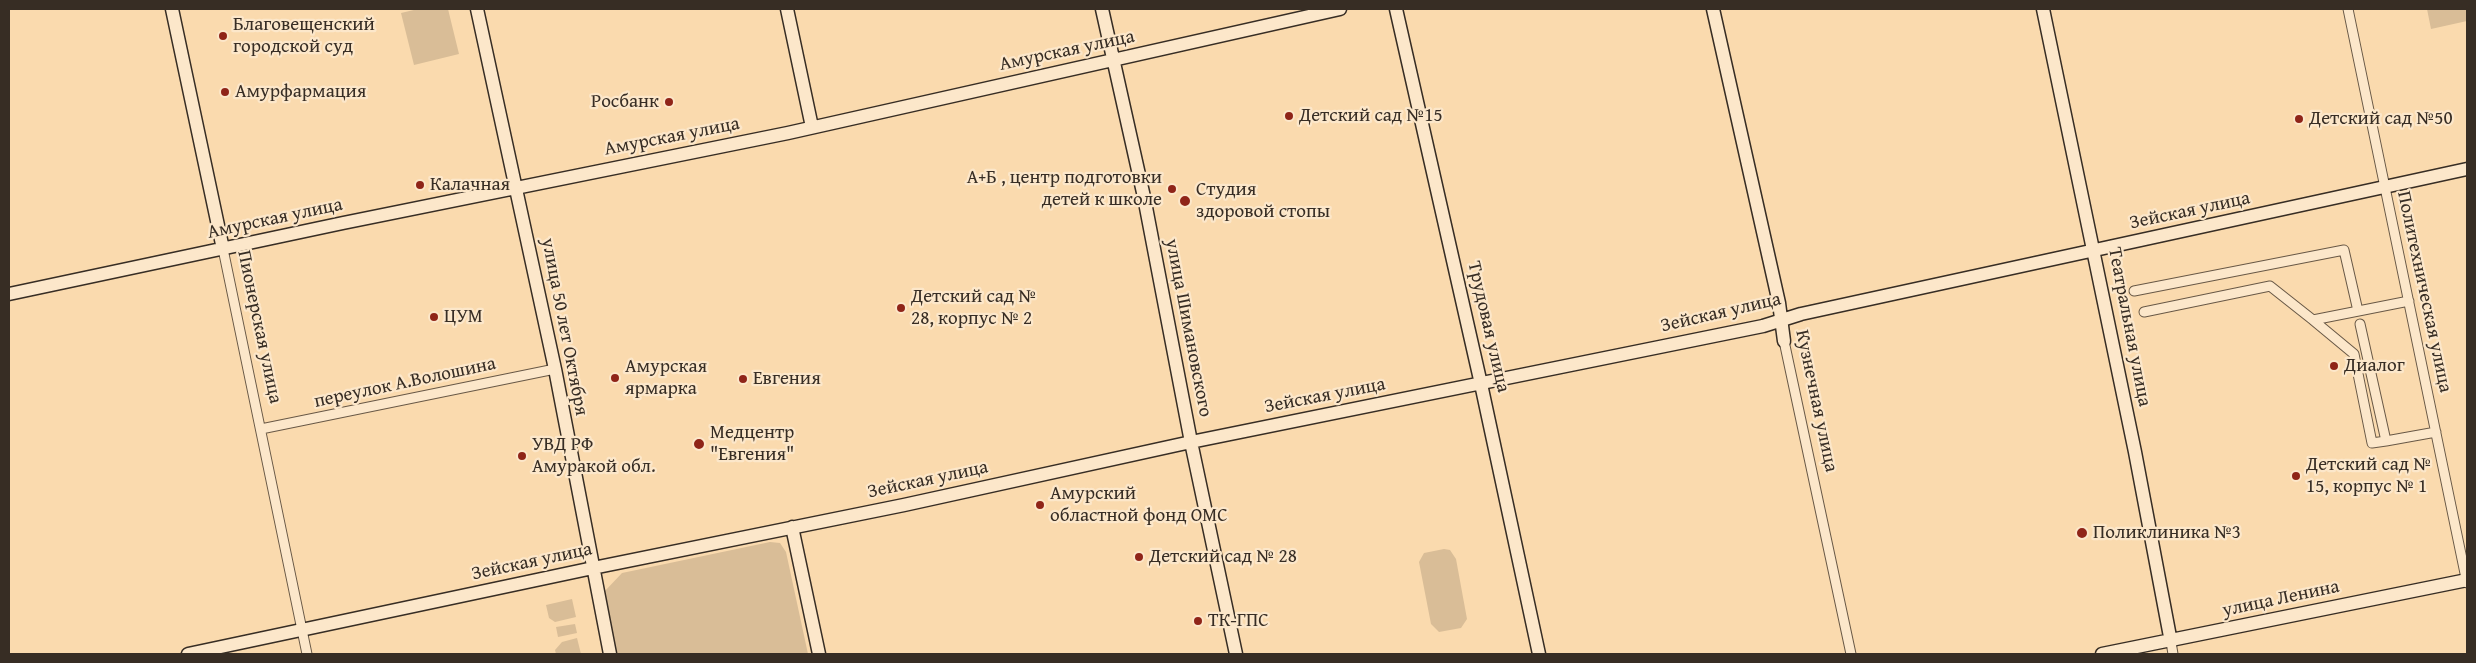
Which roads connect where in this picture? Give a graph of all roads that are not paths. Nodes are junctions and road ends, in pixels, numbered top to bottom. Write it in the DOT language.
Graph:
graph roads {
  1 [pos="172,9"];
  2 [pos="477,9"];
  3 [pos="787,9"];
  4 [pos="1102,9"];
  5 [pos="1340,9"];
  6 [pos="1396,9"];
  7 [pos="1713,9"];
  8 [pos="2043,9"];
  9 [pos="2348,9"];
  10 [pos="1114,60"];
  11 [pos="812,128"];
  12 [pos="2467,169"];
  13 [pos="517,187"];
  14 [pos="2385,187"];
  15 [pos="223,249"];
  16 [pos="2094,251"];
  17 [pos="2134,291"];
  18 [pos="9,294"];
  19 [pos="2409,301"];
  20 [pos="2358,311"];
  21 [pos="2144,312"];
  22 [pos="2313,320"];
  23 [pos="1780,322"];
  24 [pos="2360,324"];
  25 [pos="1784,342"];
  26 [pos="555,369"];
  27 [pos="1481,384"];
  28 [pos="261,429"];
  29 [pos="2436,432"];
  30 [pos="2386,441"];
  31 [pos="1191,442"];
  32 [pos="792,527"];
  33 [pos="593,568"];
  34 [pos="2467,581"];
  35 [pos="302,631"];
  36 [pos="2172,648"];
  37 [pos="188,654"];
  38 [pos="307,654"];
  39 [pos="610,654"];
  40 [pos="819,654"];
  41 [pos="1236,654"];
  42 [pos="1539,654"];
  43 [pos="1851,654"];
  44 [pos="2102,654"];
  1 -- 15 [label="street, Пионерская улица"];
  2 -- 13 [label="street, улица 50 лет Октября"];
  3 -- 11 [label="street"];
  4 -- 10 [label="street, улица Шимановского"];
  5 -- 10 [label="street, Амурская улица"];
  6 -- 27 [label="street, Трудовая улица"];
  7 -- 23 [label="street, Кузнечная улица"];
  8 -- 16 [label="street, Театральная улица"];
  9 -- 14 [label="street, Политехническая улица"];
  10 -- 11 [label="street, Амурская улица"];
  10 -- 31 [label="street, улица Шимановского"];
  11 -- 13 [label="street, Амурская улица"];
  12 -- 14 [label="street, Зейская улица"];
  13 -- 15 [label="street, Амурская улица"];
  13 -- 26 [label="street, улица 50 лет Октября"];
  14 -- 16 [label="street, Зейская улица"];
  14 -- 19 [label="street, Политехническая улица"];
  15 -- 18 [label="street, Амурская улица"];
  15 -- 28 [label="street, Пионерская улица"];
  16 -- 23 [label="street, Зейская улица"];
  16 -- 36 [label="street, Театральная улица"];
  17 -- 20 [label="street"];
  19 -- 20 [label="street"];
  19 -- 29 [label="street, Политехническая улица"];
  20 -- 22 [label="street"];
  21 -- 22 [label="street"];
  22 -- 30 [label="street"];
  23 -- 25 [label="street, Кузнечная улица"];
  23 -- 27 [label="street, Зейская улица"];
  24 -- 30 [label="street"];
  25 -- 43 [label="street, Кузнечная улица"];
  26 -- 28 [label="street, переулок А.Волошина"];
  26 -- 33 [label="street, улица 50 лет Октября"];
  27 -- 31 [label="street, Зейская улица"];
  27 -- 42 [label="street, Трудовая улица"];
  28 -- 35 [label="street, Пионерская улица"];
  29 -- 30 [label="street"];
  29 -- 34 [label="street, Политехническая улица"];
  31 -- 32 [label="street, Зейская улица"];
  31 -- 41 [label="street, улица Шимановского"];
  32 -- 33 [label="street, Зейская улица"];
  32 -- 40 [label="street"];
  33 -- 35 [label="street, Зейская улица"];
  33 -- 39 [label="street, улица 50 лет Октября"];
  34 -- 36 [label="street, улица Ленина"];
  35 -- 37 [label="street, Зейская улица"];
  35 -- 38 [label="street, Пионерская улица"];
  36 -- 44 [label="street, улица Ленина"];
}
